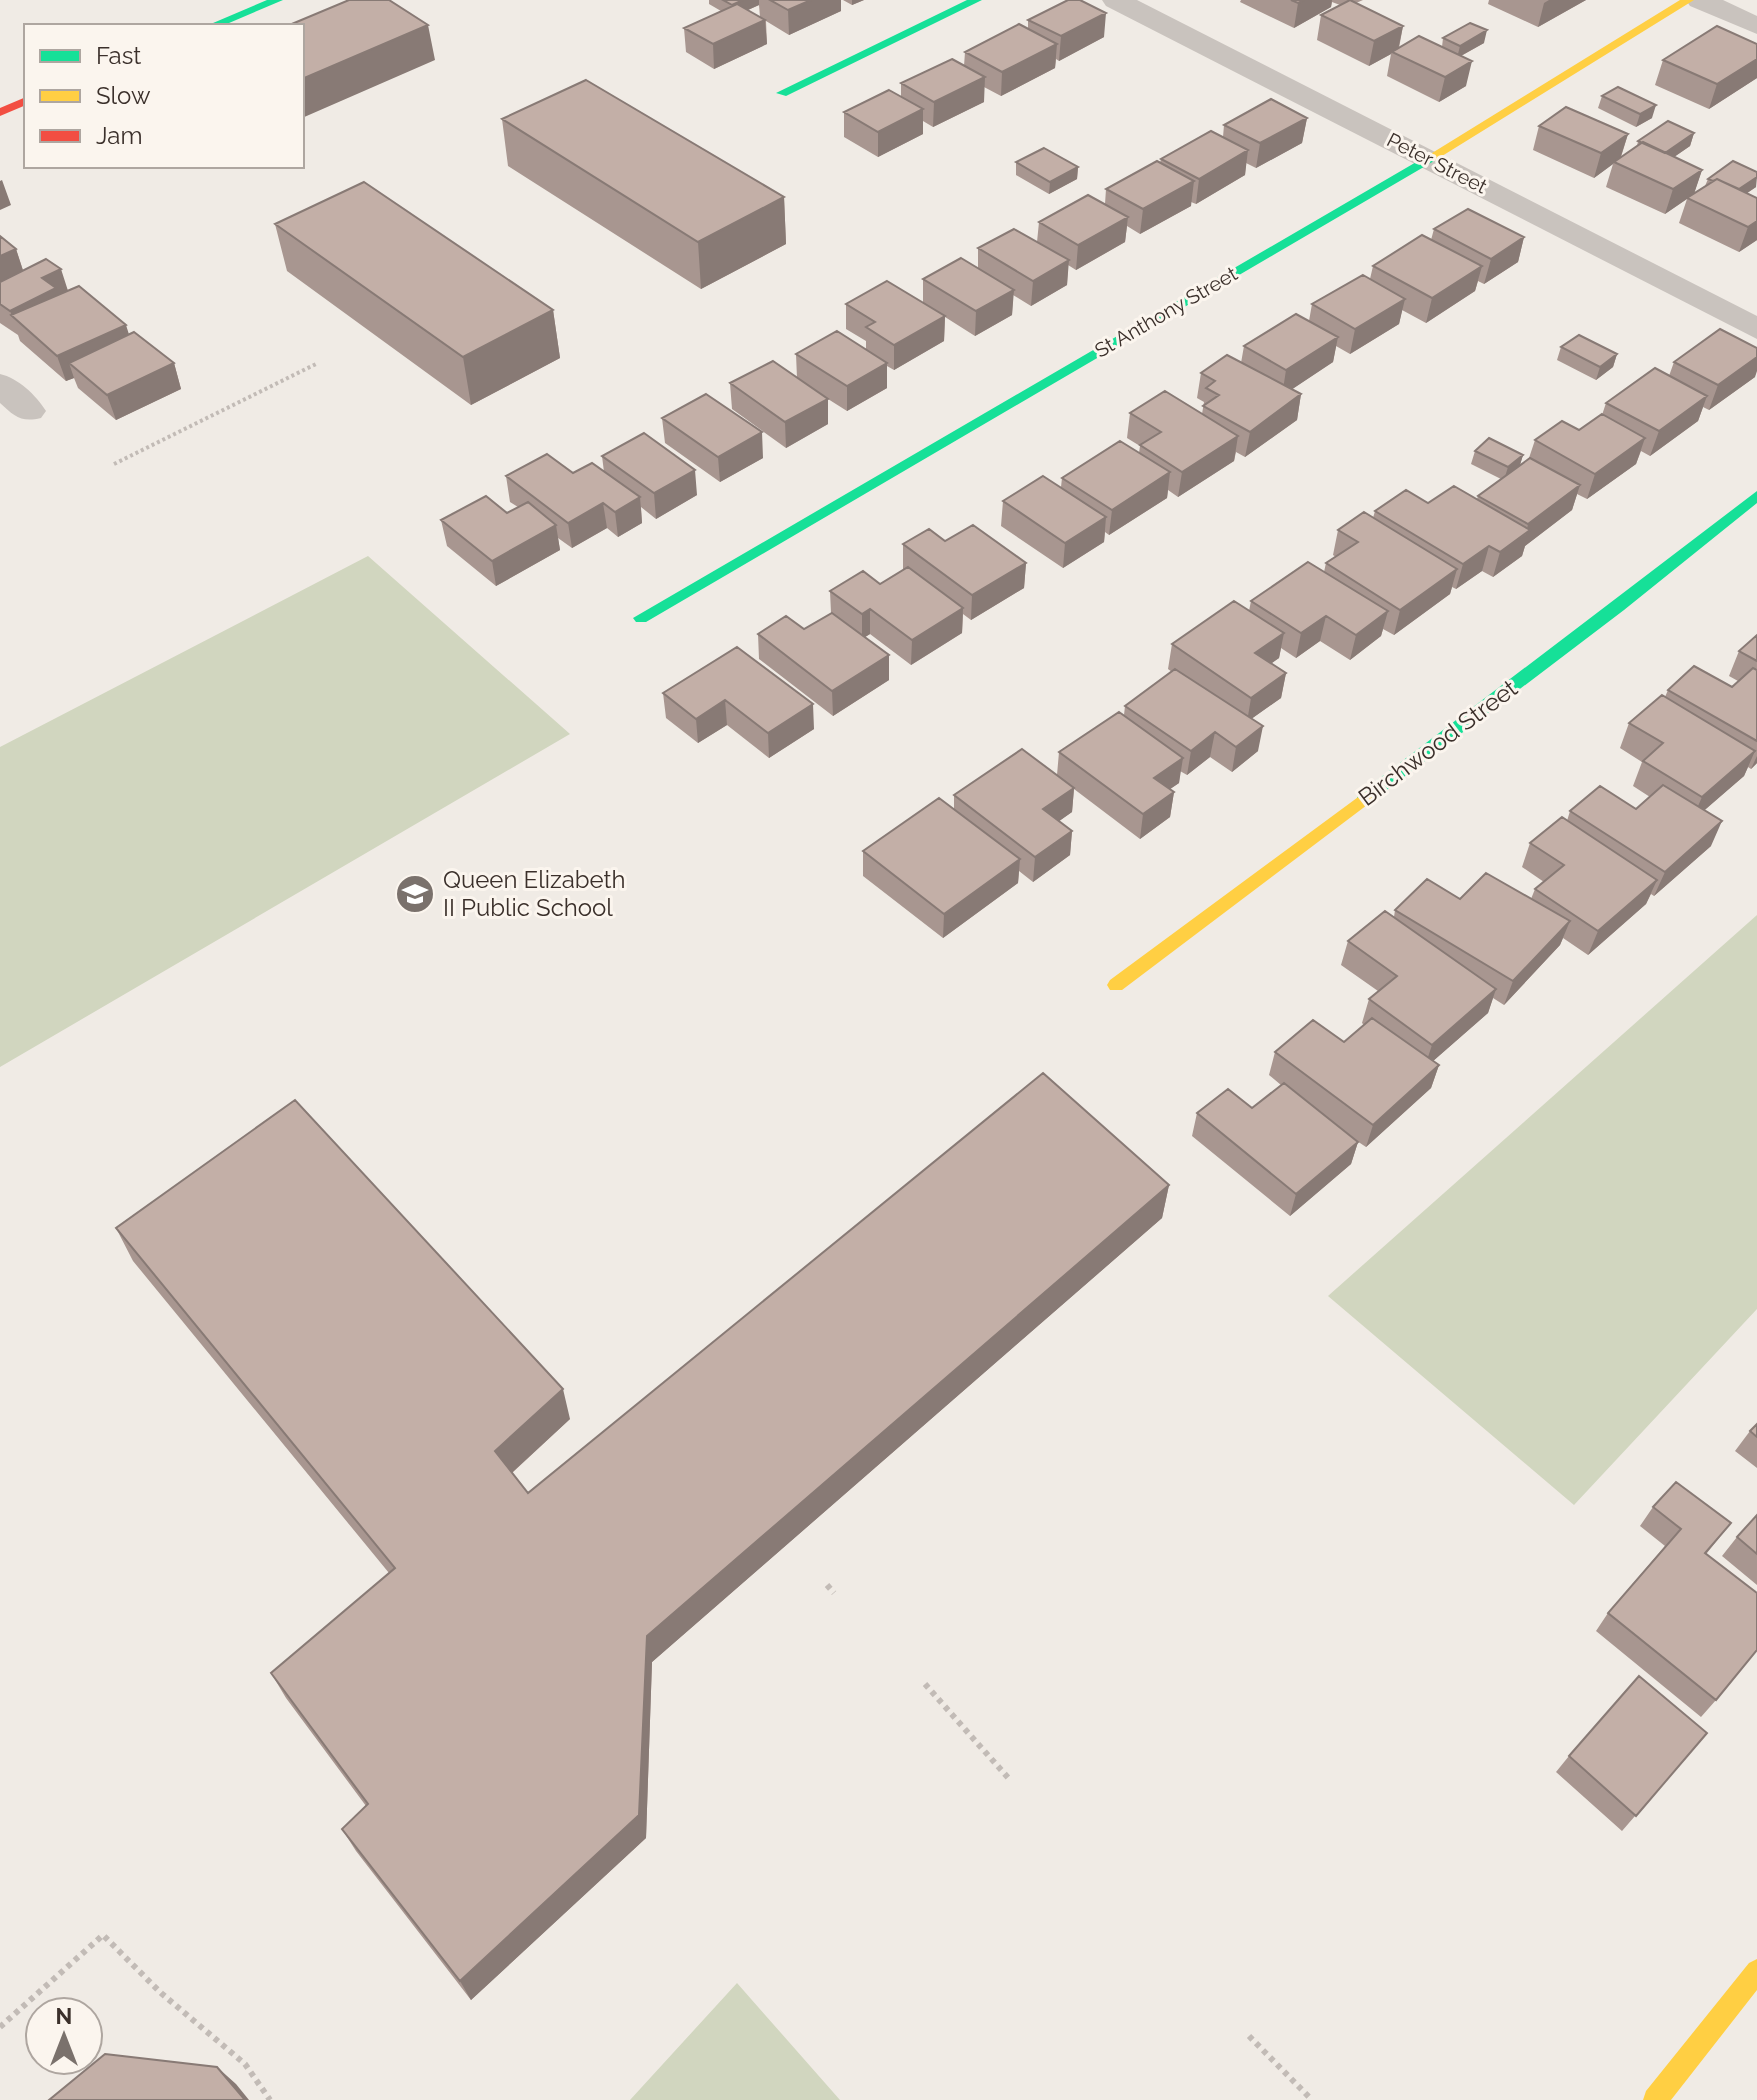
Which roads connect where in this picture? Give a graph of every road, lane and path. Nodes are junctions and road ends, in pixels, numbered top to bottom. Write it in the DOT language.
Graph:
graph roads {
  1 [pos="277,0"];
  2 [pos="976,0"];
  3 [pos="1116,0"];
  4 [pos="1688,0"];
  5 [pos="1700,0"];
  6 [pos="217,24"];
  7 [pos="1757,26"];
  8 [pos="782,93"];
  9 [pos="24,102"];
  10 [pos="0,112"];
  11 [pos="1429,158"];
  12 [pos="1757,329"];
  13 [pos="318,363"];
  14 [pos="0,384"];
  15 [pos="29,411"];
  16 [pos="114,464"];
  17 [pos="1757,496"];
  18 [pos="641,618"];
  19 [pos="1116,985"];
  20 [pos="827,1585"];
  21 [pos="834,1593"];
  22 [pos="925,1684"];
  23 [pos="1010,1780"];
  24 [pos="1757,1971"];
  25 [pos="0,2027"];
  26 [pos="1249,2036"];
  27 [pos="270,2100"];
  28 [pos="1312,2100"];
  29 [pos="1655,2100"];
  1 -- 6 [label="street"];
  2 -- 8 [label="street"];
  3 -- 11 [label="street, Peter Street"];
  4 -- 11 [label="street, St Anthony Street"];
  5 -- 7 [label="street"];
  9 -- 10 [label="street"];
  11 -- 12 [label="street, Peter Street"];
  11 -- 18 [label="street, St Anthony Street"];
  13 -- 16 [label="path"];
  14 -- 15 [label="street"];
  17 -- 19 [label="street, Birchwood Street"];
  20 -- 21 [label="path"];
  22 -- 23 [label="path"];
  24 -- 29 [label="street"];
  25 -- 27 [label="path"];
  26 -- 28 [label="path"];
}
